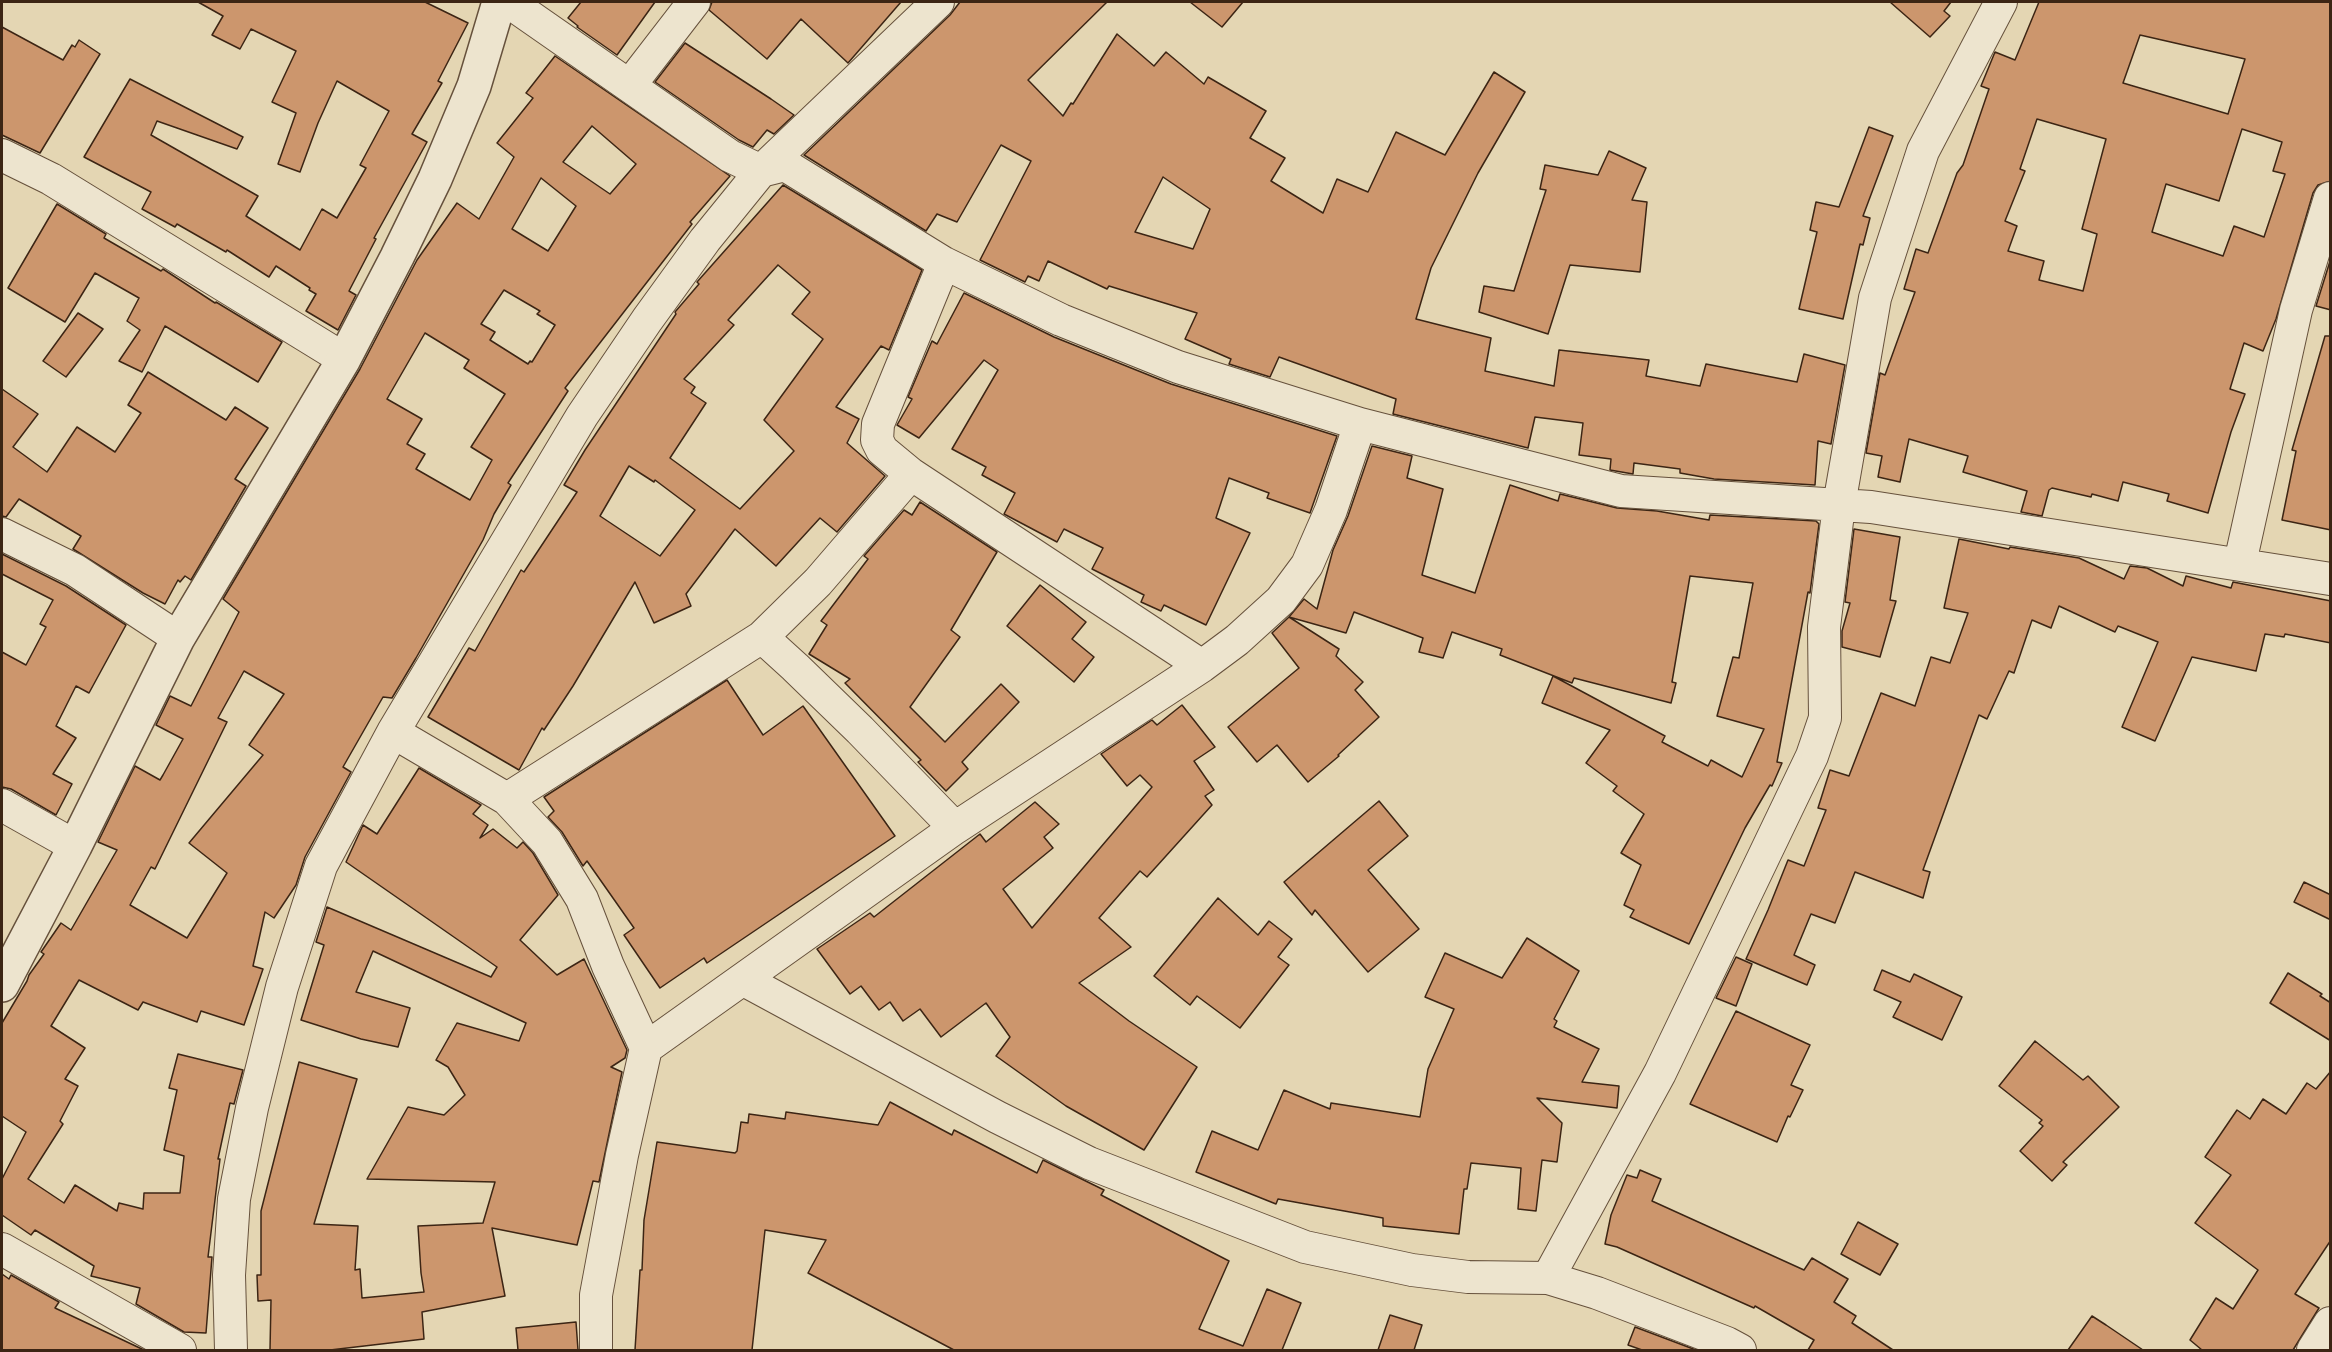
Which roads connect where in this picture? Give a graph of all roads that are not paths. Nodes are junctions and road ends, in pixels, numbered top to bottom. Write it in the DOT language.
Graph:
graph roads {
  1 [pos="694,2"];
  2 [pos="938,2"];
  3 [pos="2001,2"];
  4 [pos="495,4"];
  5 [pos="630,85"];
  6 [pos="2,155"];
  7 [pos="761,171"];
  8 [pos="2331,198"];
  9 [pos="944,263"];
  10 [pos="344,359"];
  11 [pos="1359,424"];
  12 [pos="911,474"];
  13 [pos="1839,505"];
  14 [pos="2,534"];
  15 [pos="2240,563"];
  16 [pos="2331,579"];
  17 [pos="178,638"];
  18 [pos="762,638"];
  19 [pos="1202,666"];
  20 [pos="393,732"];
  21 [pos="507,799"];
  22 [pos="2,805"];
  23 [pos="955,828"];
  24 [pos="75,846"];
  25 [pos="744,980"];
  26 [pos="2,985"];
  27 [pos="646,1048"];
  28 [pos="2,1250"];
  29 [pos="1548,1278"];
  30 [pos="2331,1323"];
  31 [pos="180,1350"];
  32 [pos="231,1350"];
  33 [pos="597,1350"];
  34 [pos="1740,1350"];
  35 [pos="2313,1350"];
  1 -- 5 [label="street"];
  2 -- 7 [label="street"];
  3 -- 13 [label="street"];
  4 -- 5 [label="street"];
  4 -- 10 [label="street"];
  5 -- 7 [label="street"];
  6 -- 10 [label="street"];
  7 -- 9 [label="street"];
  7 -- 20 [label="street"];
  8 -- 15 [label="street"];
  9 -- 11 [label="street"];
  9 -- 12 [label="street"];
  10 -- 17 [label="street"];
  11 -- 13 [label="street"];
  11 -- 19 [label="street"];
  12 -- 18 [label="street"];
  12 -- 19 [label="street"];
  13 -- 15 [label="street"];
  13 -- 29 [label="street"];
  14 -- 17 [label="street"];
  15 -- 16 [label="street"];
  17 -- 24 [label="street"];
  18 -- 21 [label="street"];
  18 -- 23 [label="street"];
  19 -- 23 [label="street"];
  20 -- 21 [label="street"];
  20 -- 32 [label="street"];
  21 -- 27 [label="street"];
  22 -- 24 [label="street"];
  23 -- 25 [label="street"];
  24 -- 26 [label="street"];
  25 -- 27 [label="street"];
  25 -- 29 [label="street"];
  27 -- 33 [label="street"];
  28 -- 31 [label="street"];
  29 -- 34 [label="street"];
  30 -- 35 [label="street"];
}
